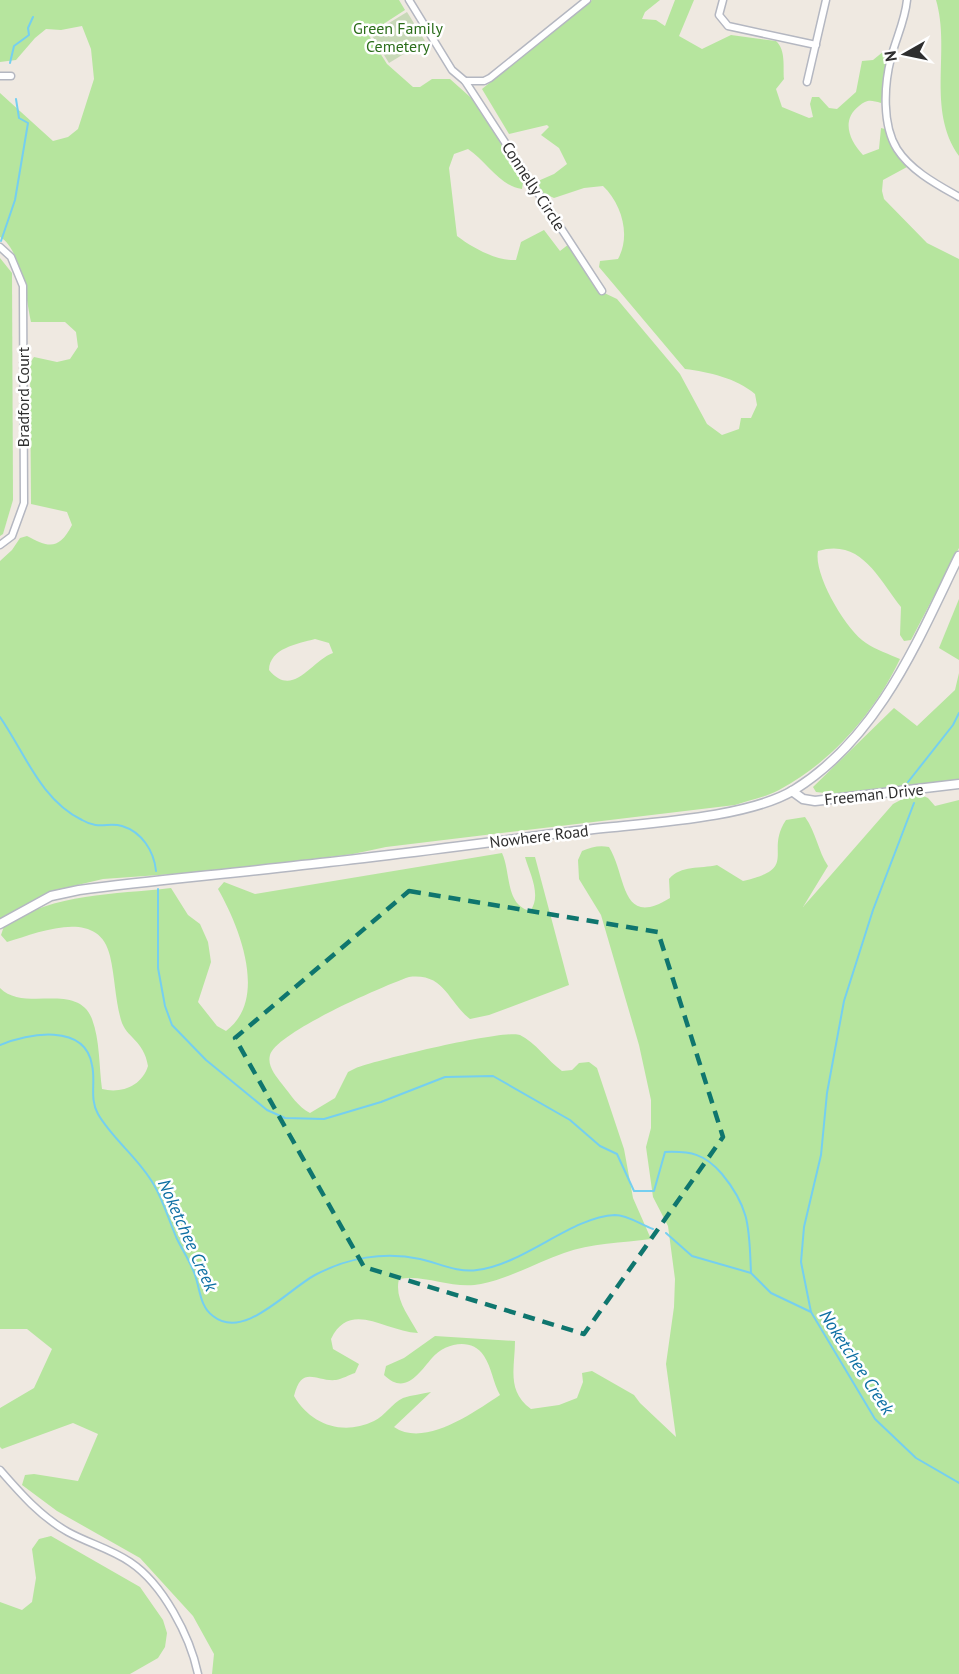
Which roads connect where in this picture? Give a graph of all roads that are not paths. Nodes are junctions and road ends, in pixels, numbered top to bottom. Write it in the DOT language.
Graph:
graph roads {
  1 [pos="409,0"];
  2 [pos="587,0"];
  3 [pos="723,0"];
  4 [pos="826,0"];
  5 [pos="907,0"];
  6 [pos="816,45"];
  7 [pos="0,76"];
  8 [pos="11,76"];
  9 [pos="465,81"];
  10 [pos="807,82"];
  11 [pos="959,197"];
  12 [pos="0,247"];
  13 [pos="602,291"];
  14 [pos="0,545"];
  15 [pos="959,556"];
  16 [pos="959,784"];
  17 [pos="792,791"];
  18 [pos="0,924"];
  19 [pos="0,1470"];
  20 [pos="198,1674"];
  1 -- 9 [label="street, Connelly Circle"];
  2 -- 9 [label="street"];
  3 -- 6 [label="street"];
  4 -- 6 [label="street"];
  5 -- 11 [label="street"];
  6 -- 10 [label="street"];
  7 -- 8 [label="street"];
  9 -- 13 [label="street, Connelly Circle"];
  12 -- 14 [label="street, Bradford Court"];
  15 -- 17 [label="street, Nowhere Road"];
  16 -- 17 [label="street, Freeman Drive"];
  17 -- 18 [label="street, Nowhere Road"];
  19 -- 20 [label="street"];
}
